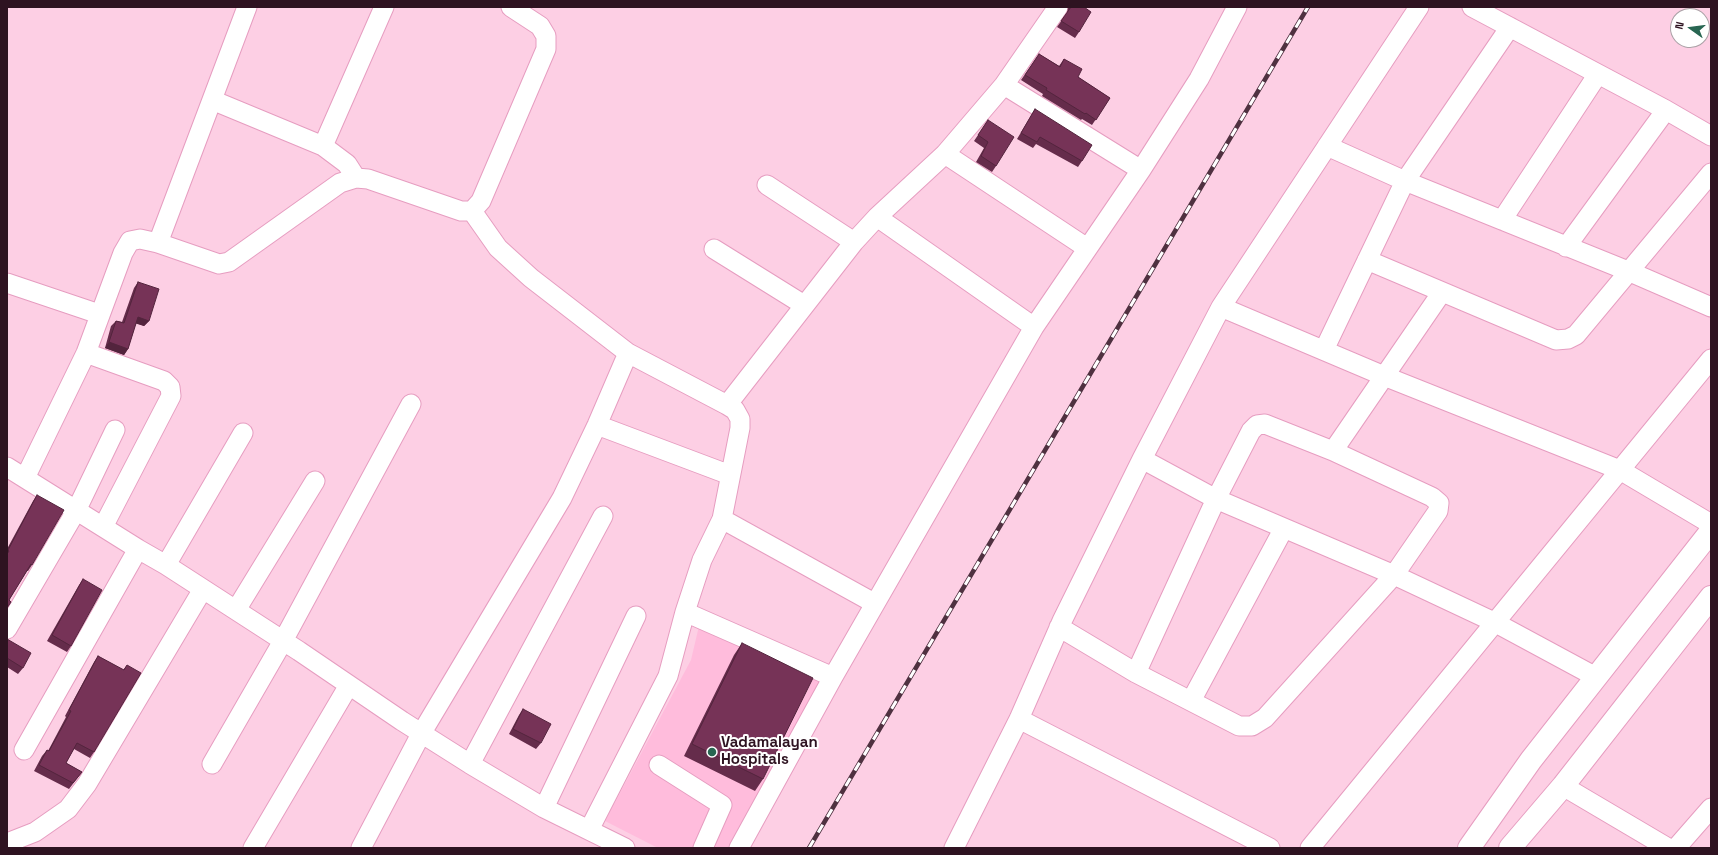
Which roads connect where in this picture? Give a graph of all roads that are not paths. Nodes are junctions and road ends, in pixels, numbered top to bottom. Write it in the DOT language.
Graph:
graph roads {
  1 [pos="247,7"];
  2 [pos="384,7"];
  3 [pos="511,7"];
  4 [pos="1058,7"];
  5 [pos="1237,7"];
  6 [pos="1419,7"];
  7 [pos="1472,7"];
  8 [pos="1510,27"];
  9 [pos="1598,74"];
  10 [pos="1004,85"];
  11 [pos="212,100"];
  12 [pos="1666,110"];
  13 [pos="1711,136"];
  14 [pos="323,146"];
  15 [pos="1327,146"];
  16 [pos="945,154"];
  17 [pos="1141,170"];
  18 [pos="1711,173"];
  19 [pos="356,178"];
  20 [pos="1405,181"];
  21 [pos="766,185"];
  22 [pos="472,211"];
  23 [pos="878,217"];
  24 [pos="1502,220"];
  25 [pos="854,242"];
  26 [pos="158,243"];
  27 [pos="1566,246"];
  28 [pos="1087,248"];
  29 [pos="714,249"];
  30 [pos="1367,260"];
  31 [pos="1628,271"];
  32 [pos="7,283"];
  33 [pos="1442,292"];
  34 [pos="804,306"];
  35 [pos="1221,307"];
  36 [pos="1711,307"];
  37 [pos="99,314"];
  38 [pos="1034,327"];
  39 [pos="1324,350"];
  40 [pos="86,353"];
  41 [pos="628,353"];
  42 [pos="1711,359"];
  43 [pos="1384,376"];
  44 [pos="412,404"];
  45 [pos="727,404"];
  46 [pos="597,425"];
  47 [pos="115,430"];
  48 [pos="242,434"];
  49 [pos="1332,451"];
  50 [pos="1142,459"];
  51 [pos="7,467"];
  52 [pos="1620,470"];
  53 [pos="730,475"];
  54 [pos="25,478"];
  55 [pos="315,481"];
  56 [pos="1216,499"];
  57 [pos="76,512"];
  58 [pos="603,516"];
  59 [pos="722,519"];
  60 [pos="1711,524"];
  61 [pos="103,527"];
  62 [pos="1284,528"];
  63 [pos="1711,531"];
  64 [pos="138,549"];
  65 [pos="166,565"];
  66 [pos="1394,575"];
  67 [pos="203,589"];
  68 [pos="1711,597"];
  69 [pos="874,603"];
  70 [pos="236,610"];
  71 [pos="685,612"];
  72 [pos="636,616"];
  73 [pos="1494,622"];
  74 [pos="1059,627"];
  75 [pos="7,629"];
  76 [pos="283,641"];
  77 [pos="1136,673"];
  78 [pos="833,677"];
  79 [pos="1596,677"];
  80 [pos="348,685"];
  81 [pos="1191,702"];
  82 [pos="1019,719"];
  83 [pos="421,734"];
  84 [pos="24,750"];
  85 [pos="212,764"];
  86 [pos="470,764"];
  87 [pos="658,765"];
  88 [pos="1563,786"];
  89 [pos="544,808"];
  90 [pos="1711,808"];
  91 [pos="589,830"];
  92 [pos="16,843"];
  93 [pos="253,848"];
  94 [pos="361,848"];
  95 [pos="625,848"];
  96 [pos="703,848"];
  97 [pos="739,848"];
  98 [pos="954,848"];
  99 [pos="1270,848"];
  100 [pos="1310,848"];
  101 [pos="1469,848"];
  102 [pos="1510,848"];
  103 [pos="1668,848"];
  104 [pos="1676,848"];
  1 -- 11 [label="street"];
  2 -- 14 [label="street"];
  3 -- 22 [label="street"];
  4 -- 10 [label="street"];
  5 -- 17 [label="street"];
  6 -- 15 [label="street"];
  7 -- 8 [label="street"];
  8 -- 9 [label="street"];
  8 -- 20 [label="street"];
  9 -- 12 [label="street"];
  9 -- 24 [label="street"];
  10 -- 16 [label="street"];
  10 -- 17 [label="street"];
  11 -- 14 [label="street"];
  11 -- 26 [label="street"];
  12 -- 13 [label="street"];
  12 -- 27 [label="street"];
  14 -- 19 [label="street"];
  15 -- 20 [label="street"];
  15 -- 35 [label="street"];
  16 -- 23 [label="street"];
  16 -- 28 [label="street"];
  17 -- 28 [label="street"];
  18 -- 31 [label="street"];
  19 -- 22 [label="street"];
  19 -- 26 [label="street"];
  20 -- 24 [label="street"];
  20 -- 30 [label="street"];
  21 -- 25 [label="street"];
  22 -- 41 [label="street"];
  23 -- 25 [label="street"];
  23 -- 38 [label="street"];
  24 -- 27 [label="street"];
  25 -- 34 [label="street"];
  26 -- 37 [label="street"];
  27 -- 31 [label="street"];
  28 -- 38 [label="street"];
  29 -- 34 [label="street"];
  30 -- 33 [label="street"];
  30 -- 39 [label="street"];
  31 -- 33 [label="street"];
  31 -- 36 [label="street"];
  32 -- 37 [label="street"];
  33 -- 43 [label="street"];
  34 -- 45 [label="street"];
  35 -- 39 [label="street"];
  35 -- 50 [label="street"];
  37 -- 40 [label="street"];
  38 -- 69 [label="street"];
  39 -- 43 [label="street"];
  40 -- 54 [label="street"];
  40 -- 61 [label="street"];
  41 -- 45 [label="street"];
  41 -- 46 [label="street"];
  42 -- 52 [label="street"];
  43 -- 49 [label="street"];
  43 -- 52 [label="street"];
  44 -- 76 [label="street"];
  45 -- 53 [label="street"];
  46 -- 53 [label="street"];
  46 -- 83 [label="street"];
  47 -- 57 [label="street"];
  48 -- 65 [label="street"];
  49 -- 56 [label="street"];
  49 -- 66 [label="street"];
  50 -- 56 [label="street"];
  50 -- 74 [label="street"];
  51 -- 54 [label="street"];
  52 -- 60 [label="street"];
  52 -- 73 [label="street"];
  53 -- 59 [label="street"];
  54 -- 57 [label="street"];
  55 -- 70 [label="street"];
  56 -- 62 [label="street"];
  56 -- 77 [label="street"];
  57 -- 61 [label="street"];
  57 -- 75 [label="street"];
  58 -- 86 [label="street"];
  59 -- 69 [label="street"];
  59 -- 71 [label="street"];
  61 -- 64 [label="street"];
  62 -- 66 [label="street"];
  62 -- 81 [label="street"];
  63 -- 79 [label="main road"];
  64 -- 65 [label="street"];
  64 -- 84 [label="street"];
  65 -- 67 [label="street"];
  66 -- 73 [label="street"];
  66 -- 81 [label="street"];
  67 -- 70 [label="street"];
  67 -- 92 [label="street"];
  68 -- 88 [label="main road"];
  69 -- 78 [label="street"];
  70 -- 76 [label="street"];
  71 -- 78 [label="street"];
  71 -- 91 [label="street"];
  72 -- 89 [label="street"];
  73 -- 79 [label="street"];
  73 -- 100 [label="street"];
  74 -- 77 [label="street"];
  74 -- 82 [label="street"];
  76 -- 80 [label="street"];
  76 -- 85 [label="street"];
  77 -- 81 [label="street"];
  78 -- 97 [label="street"];
  79 -- 101 [label="main road"];
  80 -- 83 [label="street"];
  80 -- 93 [label="street"];
  82 -- 98 [label="street"];
  82 -- 99 [label="street"];
  83 -- 86 [label="street"];
  83 -- 94 [label="street"];
  86 -- 89 [label="street"];
  87 -- 96 [label="street"];
  88 -- 102 [label="main road"];
  88 -- 103 [label="street"];
  89 -- 91 [label="street"];
  90 -- 104 [label="street"];
  91 -- 95 [label="street"];
}
